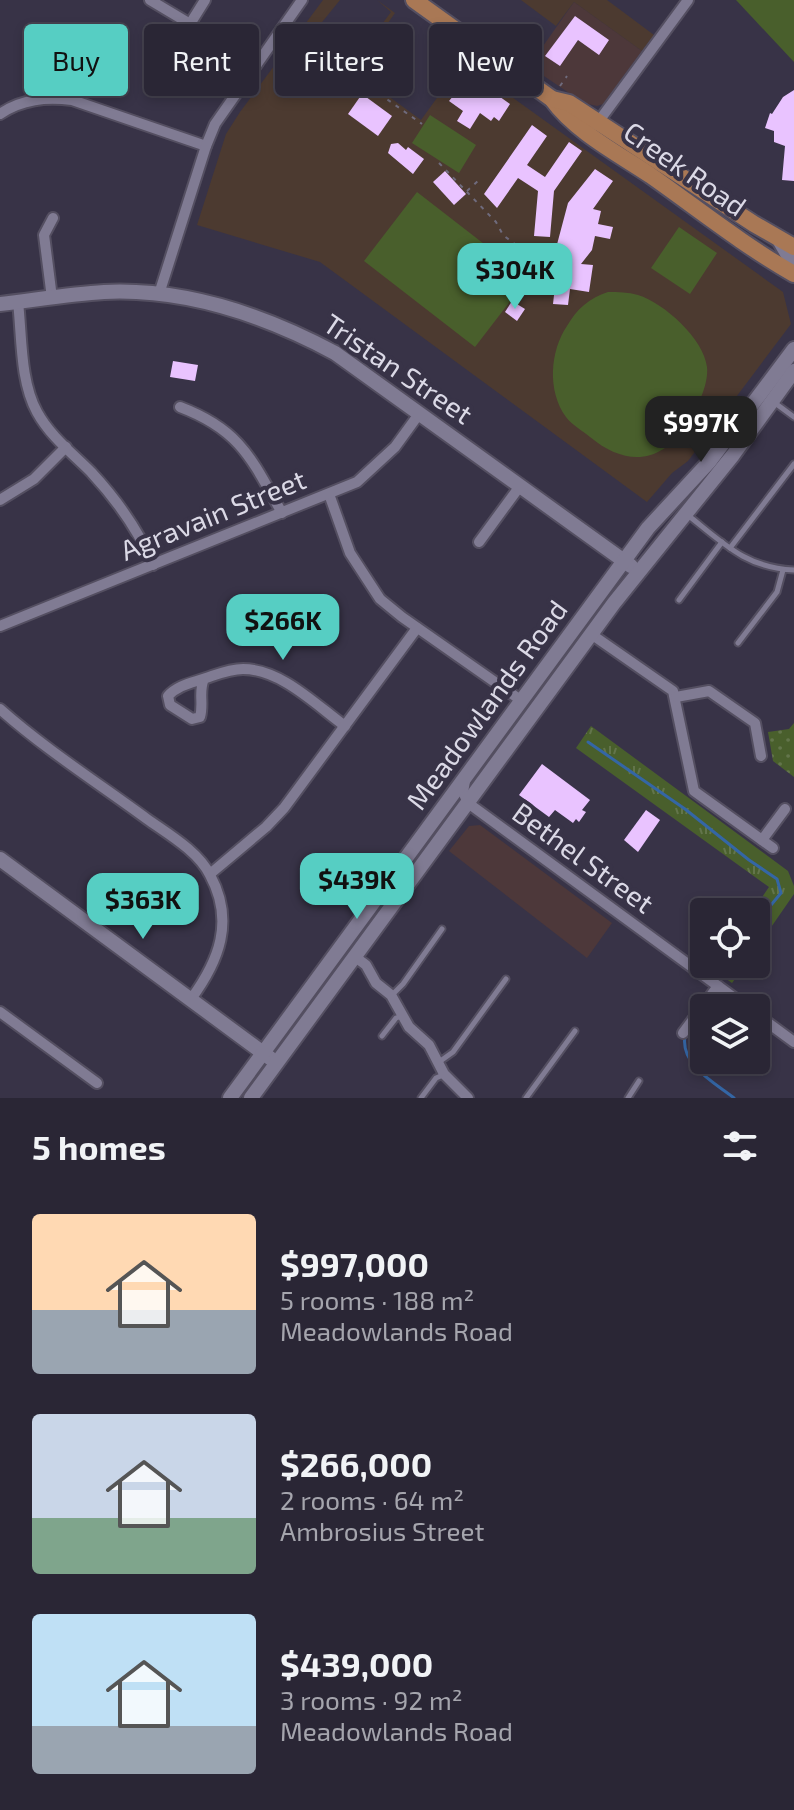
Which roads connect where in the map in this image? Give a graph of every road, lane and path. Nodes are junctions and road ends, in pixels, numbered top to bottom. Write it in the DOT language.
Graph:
graph roads {
  1 [pos="150,0"];
  2 [pos="205,0"];
  3 [pos="302,0"];
  4 [pos="414,0"];
  5 [pos="688,0"];
  6 [pos="190,24"];
  7 [pos="259,61"];
  8 [pos="567,76"];
  9 [pos="556,92"];
  10 [pos="233,96"];
  11 [pos="382,96"];
  12 [pos="0,114"];
  13 [pos="422,124"];
  14 [pos="594,128"];
  15 [pos="206,146"];
  16 [pos="439,163"];
  17 [pos="479,180"];
  18 [pos="467,193"];
  19 [pos="53,218"];
  20 [pos="778,238"];
  21 [pos="794,247"];
  22 [pos="546,268"];
  23 [pos="792,271"];
  24 [pos="159,294"];
  25 [pos="52,298"];
  26 [pos="18,302"];
  27 [pos="0,304"];
  28 [pos="794,349"];
  29 [pos="794,371"];
  30 [pos="766,397"];
  31 [pos="180,407"];
  32 [pos="419,414"];
  33 [pos="794,417"];
  34 [pos="66,447"];
  35 [pos="794,464"];
  36 [pos="520,486"];
  37 [pos="329,494"];
  38 [pos="0,500"];
  39 [pos="282,513"];
  40 [pos="685,513"];
  41 [pos="479,542"];
  42 [pos="722,542"];
  43 [pos="730,548"];
  44 [pos="625,561"];
  45 [pos="153,565"];
  46 [pos="783,570"];
  47 [pos="794,570"];
  48 [pos="638,571"];
  49 [pos="679,600"];
  50 [pos="0,626"];
  51 [pos="417,628"];
  52 [pos="591,634"];
  53 [pos="738,643"];
  54 [pos="204,679"];
  55 [pos="676,697"];
  56 [pos="522,701"];
  57 [pos="0,709"];
  58 [pos="345,726"];
  59 [pos="761,756"];
  60 [pos="465,778"];
  61 [pos="468,803"];
  62 [pos="785,809"];
  63 [pos="762,840"];
  64 [pos="773,848"];
  65 [pos="0,859"];
  66 [pos="397,871"];
  67 [pos="210,874"];
  68 [pos="442,929"];
  69 [pos="354,956"];
  70 [pos="506,979"];
  71 [pos="717,985"];
  72 [pos="729,994"];
  73 [pos="391,995"];
  74 [pos="191,999"];
  75 [pos="0,1012"];
  76 [pos="403,1015"];
  77 [pos="770,1024"];
  78 [pos="575,1031"];
  79 [pos="683,1033"];
  80 [pos="382,1036"];
  81 [pos="794,1042"];
  82 [pos="264,1053"];
  83 [pos="439,1062"];
  84 [pos="277,1063"];
  85 [pos="444,1074"];
  86 [pos="639,1081"];
  87 [pos="97,1083"];
  88 [pos="230,1098"];
  89 [pos="251,1098"];
  90 [pos="421,1098"];
  91 [pos="468,1098"];
  92 [pos="526,1098"];
  93 [pos="628,1098"];
  1 -- 6 [label="street"];
  2 -- 6 [label="street"];
  3 -- 7 [label="street"];
  4 -- 9 [label="main road, Creek Road"];
  5 -- 14 [label="street"];
  8 -- 9 [label="path"];
  9 -- 14 [label="main road, Creek Road"];
  10 -- 15 [label="street"];
  11 -- 13 [label="path"];
  12 -- 15 [label="street"];
  14 -- 20 [label="main road, Creek Road"];
  14 -- 23 [label="main road, Creek Road"];
  15 -- 24 [label="street"];
  16 -- 18 [label="path"];
  17 -- 18 [label="path"];
  18 -- 22 [label="path"];
  19 -- 25 [label="street"];
  20 -- 21 [label="main road, Creek Road"];
  20 -- 23 [label="main road"];
  24 -- 25 [label="main road, Tristan Street"];
  24 -- 32 [label="main road, Tristan Street"];
  25 -- 26 [label="main road, Tristan Street"];
  26 -- 27 [label="main road, Tristan Street"];
  26 -- 34 [label="street"];
  28 -- 30 [label="main road, Meadowlands Road"];
  29 -- 30 [label="main road, Meadowlands Road"];
  30 -- 33 [label="lane"];
  30 -- 40 [label="main road, Meadowlands Road"];
  30 -- 44 [label="main road, Meadowlands Road"];
  31 -- 39 [label="street"];
  32 -- 36 [label="main road, Tristan Street"];
  32 -- 37 [label="street, Agravain Street"];
  34 -- 38 [label="street"];
  34 -- 45 [label="street"];
  35 -- 43 [label="lane"];
  36 -- 41 [label="street"];
  36 -- 44 [label="main road, Tristan Street"];
  37 -- 39 [label="street, Agravain Street"];
  37 -- 51 [label="street"];
  39 -- 45 [label="street, Agravain Street"];
  40 -- 42 [label="lane"];
  40 -- 48 [label="main road, Meadowlands Road"];
  42 -- 43 [label="lane"];
  42 -- 49 [label="lane"];
  43 -- 46 [label="lane"];
  44 -- 48 [label="main road, Tristan Street"];
  44 -- 56 [label="main road, Meadowlands Road"];
  45 -- 50 [label="street, Agravain Street"];
  46 -- 47 [label="lane"];
  46 -- 53 [label="lane"];
  48 -- 52 [label="main road, Meadowlands Road"];
  51 -- 56 [label="street"];
  51 -- 58 [label="street"];
  52 -- 55 [label="street"];
  52 -- 61 [label="main road, Meadowlands Road"];
  54 -- 58 [label="street"];
  55 -- 59 [label="street"];
  55 -- 63 [label="street"];
  56 -- 60 [label="main road, Meadowlands Road"];
  57 -- 67 [label="street"];
  58 -- 67 [label="street"];
  60 -- 61 [label="street"];
  60 -- 66 [label="main road, Meadowlands Road"];
  61 -- 66 [label="street"];
  61 -- 69 [label="main road, Meadowlands Road"];
  61 -- 71 [label="street, Bethel Street"];
  62 -- 63 [label="street"];
  63 -- 64 [label="street"];
  65 -- 74 [label="main road"];
  66 -- 82 [label="main road, Meadowlands Road"];
  67 -- 74 [label="street"];
  68 -- 73 [label="lane"];
  69 -- 73 [label="street"];
  69 -- 84 [label="main road, Meadowlands Road"];
  70 -- 83 [label="lane"];
  71 -- 72 [label="street, Bethel Street"];
  71 -- 79 [label="street"];
  73 -- 76 [label="street"];
  74 -- 82 [label="main road"];
  75 -- 87 [label="street"];
  76 -- 80 [label="lane"];
  76 -- 83 [label="street"];
  77 -- 81 [label="street"];
  78 -- 92 [label="lane"];
  82 -- 84 [label="main road"];
  82 -- 88 [label="main road, Meadowlands Road"];
  83 -- 85 [label="street"];
  84 -- 89 [label="main road, Meadowlands Road"];
  85 -- 90 [label="lane"];
  85 -- 91 [label="street"];
  86 -- 93 [label="lane"];
}
